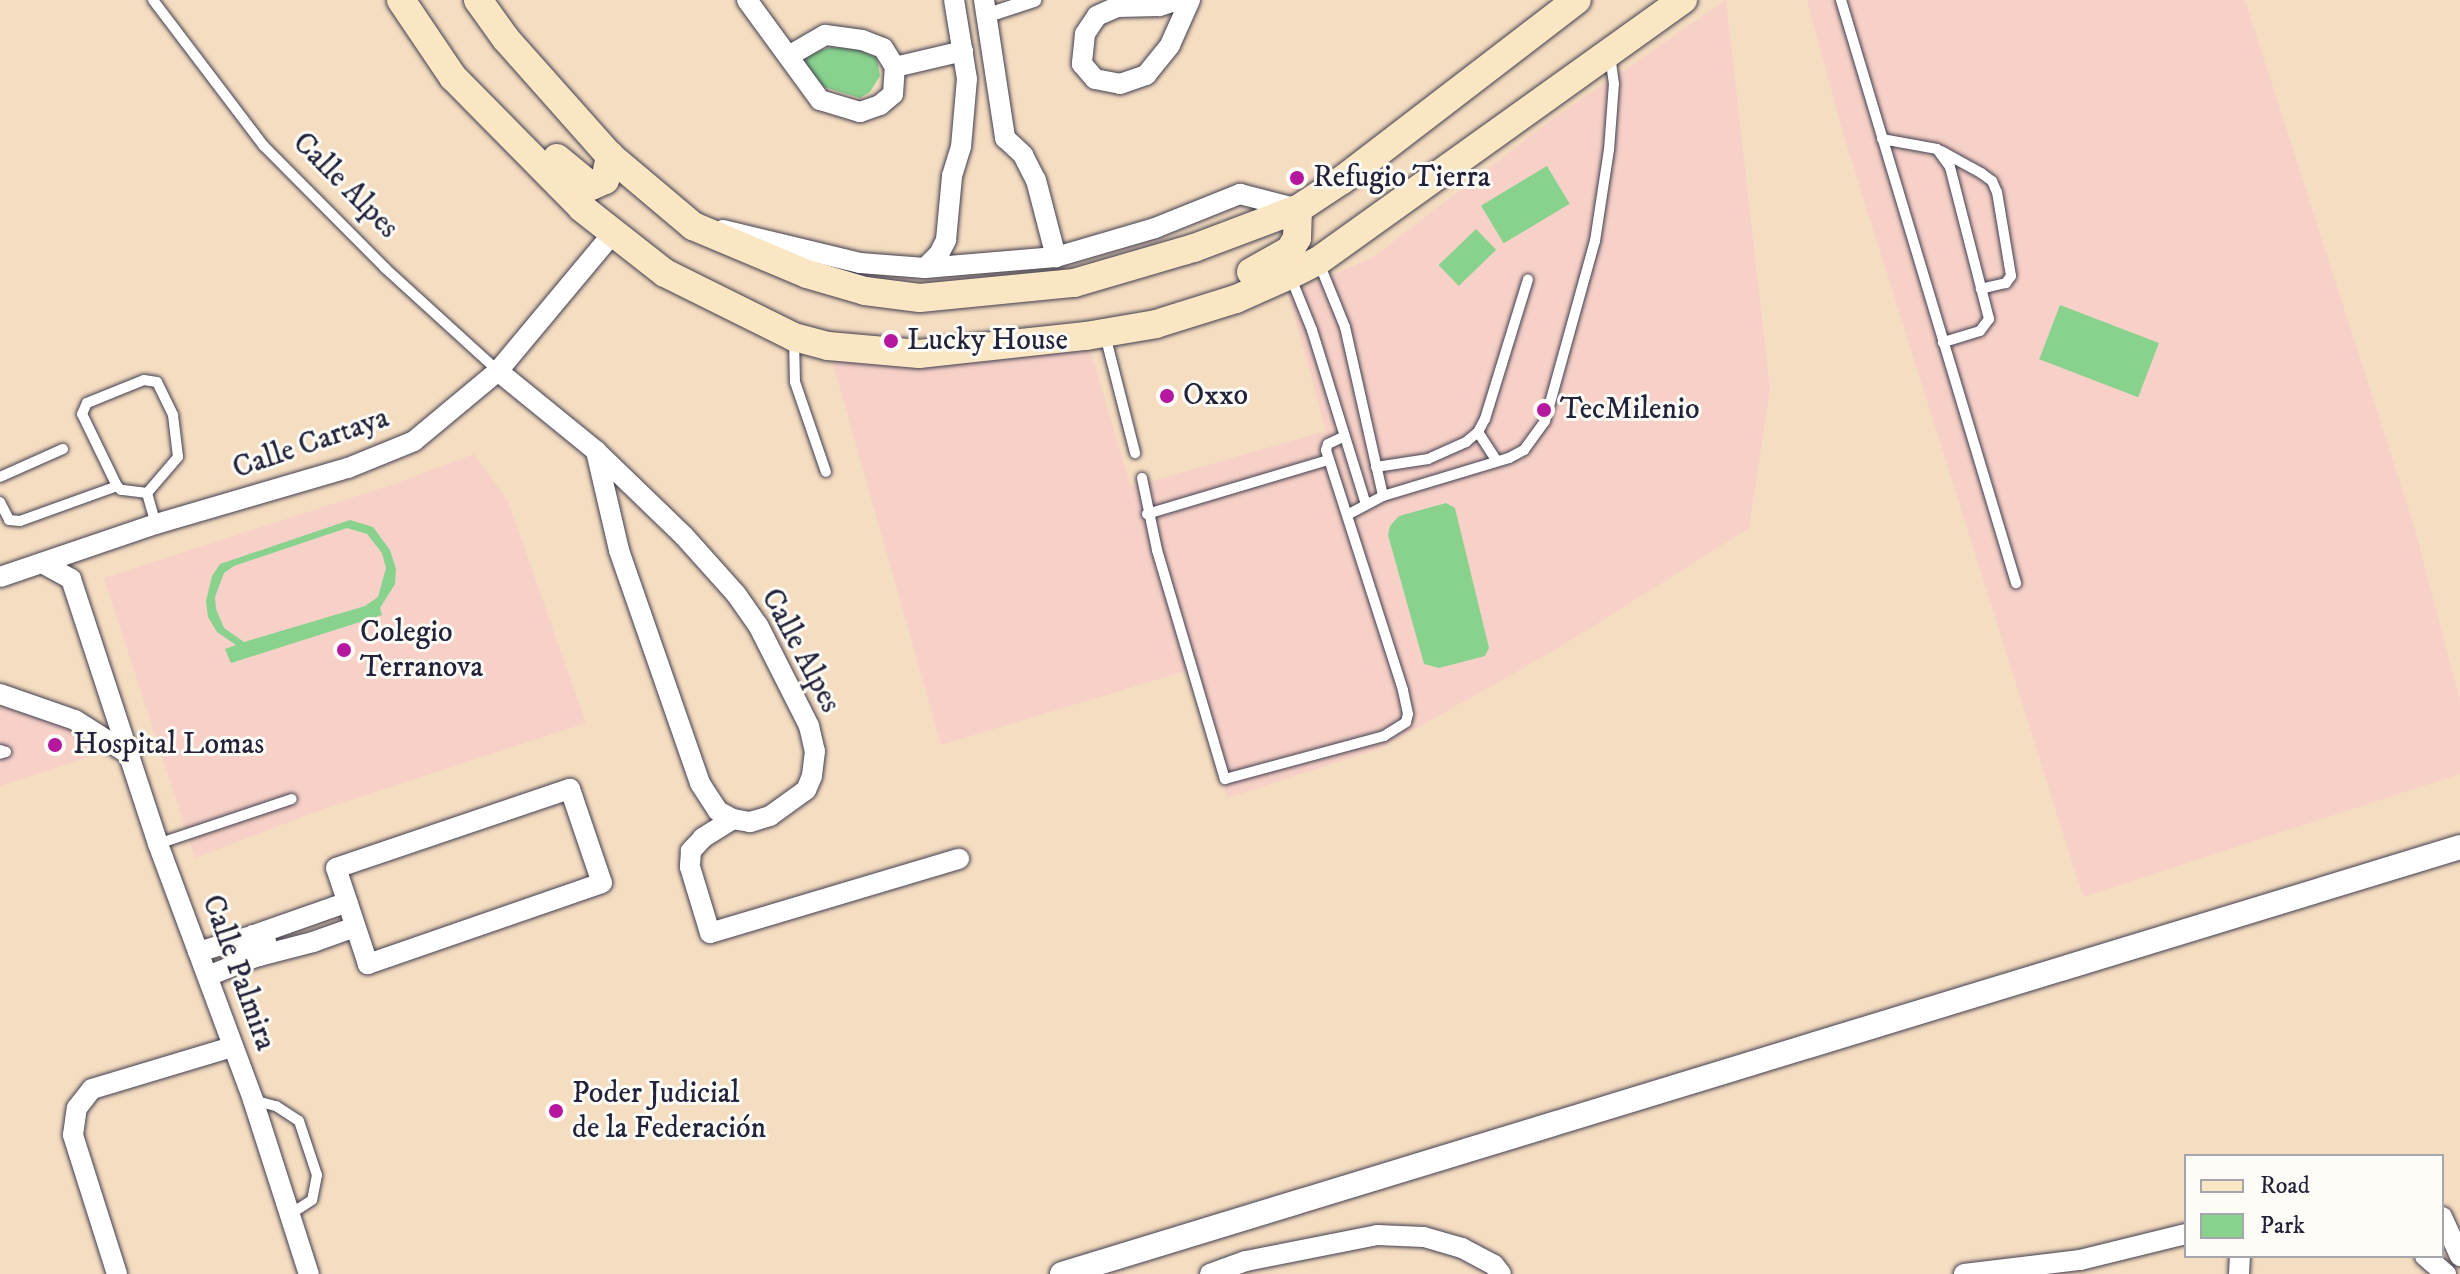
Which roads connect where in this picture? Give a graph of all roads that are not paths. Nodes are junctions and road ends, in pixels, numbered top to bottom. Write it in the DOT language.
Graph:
graph roads {
  1 [pos="153,0"];
  2 [pos="401,0"];
  3 [pos="478,0"];
  4 [pos="747,0"];
  5 [pos="954,0"];
  6 [pos="1034,0"];
  7 [pos="1178,0"];
  8 [pos="1190,0"];
  9 [pos="1683,0"];
  10 [pos="1841,0"];
  11 [pos="1573,2"];
  12 [pos="984,8"];
  13 [pos="963,51"];
  14 [pos="1609,51"];
  15 [pos="791,55"];
  16 [pos="895,67"];
  17 [pos="994,74"];
  18 [pos="453,77"];
  19 [pos="967,79"];
  20 [pos="1882,139"];
  21 [pos="1937,149"];
  22 [pos="610,156"];
  23 [pos="1298,209"];
  24 [pos="693,226"];
  25 [pos="613,233"];
  26 [pos="1056,257"];
  27 [pos="1318,261"];
  28 [pos="925,268"];
  29 [pos="1290,275"];
  30 [pos="1528,279"];
  31 [pos="1981,289"];
  32 [pos="1156,324"];
  33 [pos="1104,333"];
  34 [pos="794,337"];
  35 [pos="1943,342"];
  36 [pos="498,371"];
  37 [pos="1478,432"];
  38 [pos="1343,437"];
  39 [pos="63,449"];
  40 [pos="596,451"];
  41 [pos="1135,453"];
  42 [pos="1328,460"];
  43 [pos="1496,460"];
  44 [pos="1376,467"];
  45 [pos="826,472"];
  46 [pos="0,477"];
  47 [pos="1142,478"];
  48 [pos="117,486"];
  49 [pos="147,493"];
  50 [pos="1383,496"];
  51 [pos="0,502"];
  52 [pos="1366,504"];
  53 [pos="1147,514"];
  54 [pos="1347,515"];
  55 [pos="156,524"];
  56 [pos="90,547"];
  57 [pos="44,564"];
  58 [pos="0,577"];
  59 [pos="71,579"];
  60 [pos="2016,583"];
  61 [pos="0,694"];
  62 [pos="112,701"];
  63 [pos="75,720"];
  64 [pos="130,755"];
  65 [pos="292,799"];
  66 [pos="733,819"];
  67 [pos="158,844"];
  68 [pos="2460,847"];
  69 [pos="959,859"];
  70 [pos="348,902"];
  71 [pos="355,927"];
  72 [pos="255,946"];
  73 [pos="198,952"];
  74 [pos="208,976"];
  75 [pos="232,1047"];
  76 [pos="253,1100"];
  77 [pos="289,1215"];
  78 [pos="2444,1221"];
  79 [pos="2184,1235"];
  80 [pos="2460,1256"];
  81 [pos="2426,1258"];
  82 [pos="2077,1267"];
  83 [pos="1250,1268"];
  84 [pos="117,1274"];
  85 [pos="309,1274"];
  86 [pos="1062,1274"];
  87 [pos="1210,1274"];
  88 [pos="1501,1274"];
  89 [pos="1964,1274"];
  90 [pos="2446,1274"];
  1 -- 36 [label="lane, Calle Alpes"];
  2 -- 18 [label="main road"];
  3 -- 22 [label="main road"];
  4 -- 15 [label="street"];
  5 -- 13 [label="street"];
  6 -- 12 [label="street"];
  7 -- 8 [label="street"];
  9 -- 14 [label="main road"];
  10 -- 20 [label="lane"];
  11 -- 23 [label="main road"];
  12 -- 17 [label="street"];
  13 -- 16 [label="street"];
  13 -- 19 [label="street"];
  14 -- 27 [label="main road"];
  14 -- 43 [label="lane"];
  15 -- 16 [label="street"];
  15 -- 16 [label="street"];
  17 -- 19 [label="street"];
  17 -- 26 [label="street"];
  18 -- 22 [label="main road"];
  18 -- 25 [label="main road"];
  19 -- 28 [label="street"];
  20 -- 21 [label="lane"];
  20 -- 35 [label="lane"];
  21 -- 31 [label="lane"];
  21 -- 31 [label="lane"];
  22 -- 24 [label="main road"];
  23 -- 24 [label="main road"];
  23 -- 26 [label="street"];
  23 -- 32 [label="main road"];
  24 -- 28 [label="street"];
  25 -- 34 [label="main road"];
  25 -- 36 [label="street, Calle Cartaya"];
  26 -- 28 [label="street"];
  27 -- 29 [label="main road"];
  27 -- 44 [label="lane"];
  29 -- 32 [label="main road"];
  29 -- 38 [label="lane"];
  30 -- 37 [label="lane"];
  31 -- 35 [label="lane"];
  32 -- 33 [label="main road"];
  33 -- 34 [label="main road"];
  33 -- 41 [label="lane"];
  34 -- 45 [label="lane"];
  35 -- 60 [label="lane"];
  36 -- 40 [label="street, Calle Alpes"];
  36 -- 55 [label="street, Calle Cartaya"];
  37 -- 43 [label="lane"];
  37 -- 44 [label="lane"];
  38 -- 42 [label="lane"];
  38 -- 52 [label="lane"];
  39 -- 46 [label="lane"];
  40 -- 66 [label="street"];
  40 -- 66 [label="street, Calle Alpes"];
  42 -- 53 [label="lane"];
  42 -- 54 [label="lane"];
  43 -- 50 [label="lane"];
  44 -- 50 [label="lane"];
  47 -- 53 [label="lane"];
  48 -- 49 [label="lane"];
  48 -- 49 [label="lane"];
  48 -- 51 [label="lane"];
  49 -- 55 [label="lane"];
  50 -- 52 [label="lane"];
  52 -- 54 [label="lane"];
  53 -- 54 [label="lane"];
  55 -- 56 [label="street, Calle Cartaya"];
  56 -- 57 [label="street, Calle Cartaya"];
  56 -- 59 [label="street"];
  57 -- 58 [label="street, Calle Cartaya"];
  57 -- 59 [label="street"];
  59 -- 62 [label="street"];
  61 -- 63 [label="street"];
  62 -- 63 [label="street"];
  62 -- 64 [label="street"];
  63 -- 64 [label="street"];
  64 -- 67 [label="street, Calle Palmira"];
  65 -- 67 [label="lane"];
  66 -- 69 [label="street"];
  67 -- 73 [label="street, Calle Palmira"];
  68 -- 86 [label="street"];
  70 -- 71 [label="street"];
  70 -- 71 [label="street"];
  70 -- 72 [label="street"];
  71 -- 72 [label="street"];
  72 -- 73 [label="street"];
  72 -- 74 [label="street"];
  73 -- 74 [label="street, Calle Palmira"];
  74 -- 75 [label="street, Calle Palmira"];
  75 -- 76 [label="street, Calle Palmira"];
  75 -- 84 [label="street"];
  76 -- 77 [label="street, Calle Palmira"];
  76 -- 77 [label="lane"];
  77 -- 85 [label="street, Calle Palmira"];
  78 -- 80 [label="street"];
  79 -- 82 [label="street"];
  81 -- 90 [label="street"];
  82 -- 89 [label="street"];
  83 -- 87 [label="street"];
  83 -- 88 [label="street"];
}
